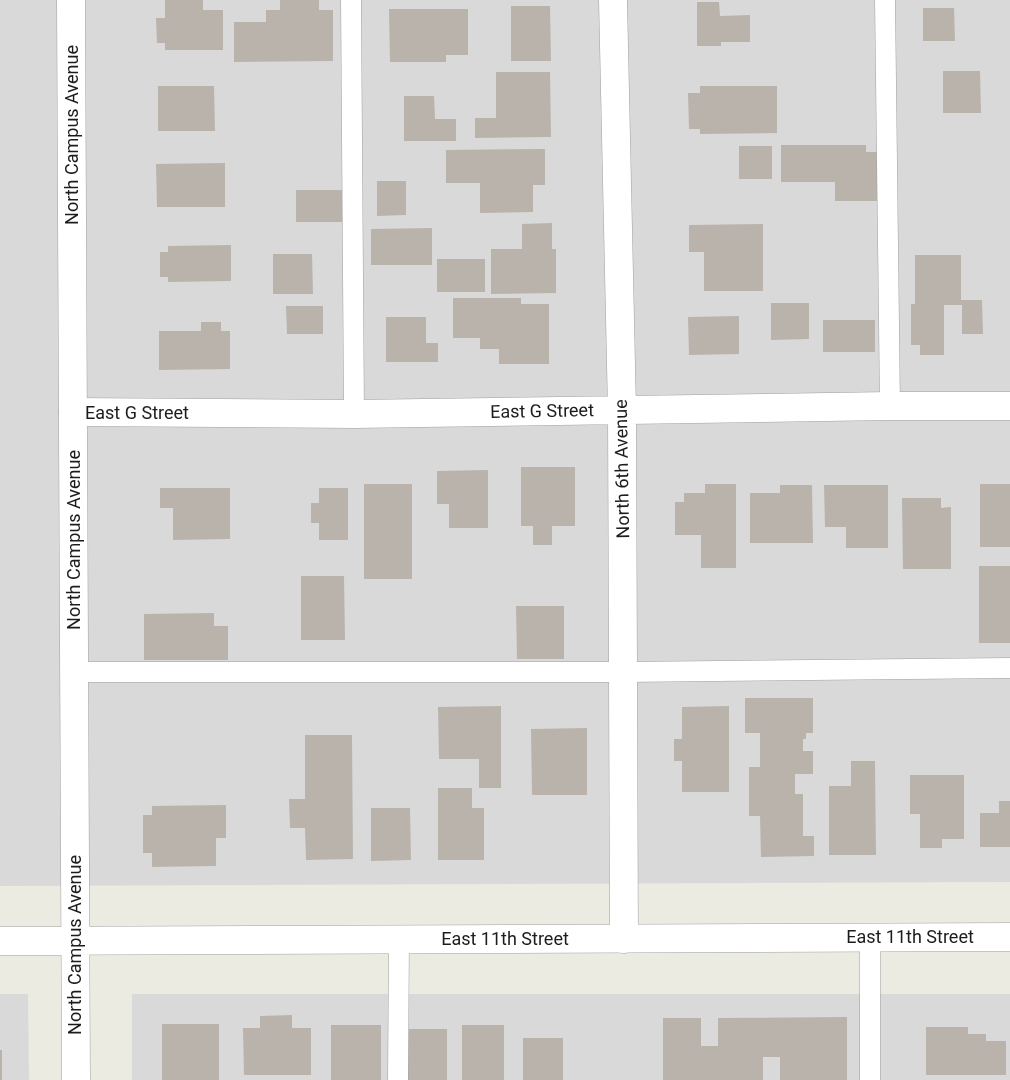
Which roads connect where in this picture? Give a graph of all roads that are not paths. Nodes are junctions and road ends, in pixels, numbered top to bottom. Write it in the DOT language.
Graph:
graph roads {
  1 [pos="71,0"];
  2 [pos="351,0"];
  3 [pos="613,0"];
  4 [pos="885,0"];
  5 [pos="890,406"];
  6 [pos="1010,406"];
  7 [pos="622,410"];
  8 [pos="73,412"];
  9 [pos="354,414"];
  10 [pos="1010,668"];
  11 [pos="75,672"];
  12 [pos="624,672"];
  13 [pos="1010,937"];
  14 [pos="870,938"];
  15 [pos="624,939"];
  16 [pos="399,940"];
  17 [pos="0,941"];
  18 [pos="74,941"];
  19 [pos="76,1080"];
  20 [pos="398,1080"];
  21 [pos="870,1080"];
  1 -- 8 [label="street, North Campus Avenue"];
  2 -- 9 [label="lane"];
  3 -- 7 [label="street, North 6th Avenue"];
  4 -- 5 [label="lane"];
  5 -- 6 [label="street, East G Street"];
  5 -- 7 [label="street, East G Street"];
  7 -- 9 [label="street, East G Street"];
  7 -- 12 [label="street, North 6th Avenue"];
  8 -- 9 [label="street, East G Street"];
  8 -- 11 [label="street, North Campus Avenue"];
  10 -- 12 [label="lane"];
  11 -- 12 [label="lane"];
  11 -- 18 [label="street, North Campus Avenue"];
  12 -- 15 [label="street, North 6th Avenue"];
  13 -- 14 [label="street, East 11th Street"];
  14 -- 15 [label="street, East 11th Street"];
  14 -- 21 [label="lane"];
  15 -- 16 [label="street, East 11th Street"];
  16 -- 18 [label="street, East 11th Street"];
  16 -- 20 [label="lane"];
  17 -- 18 [label="street, East 11th Street"];
  18 -- 19 [label="street, North Campus Avenue"];
}
